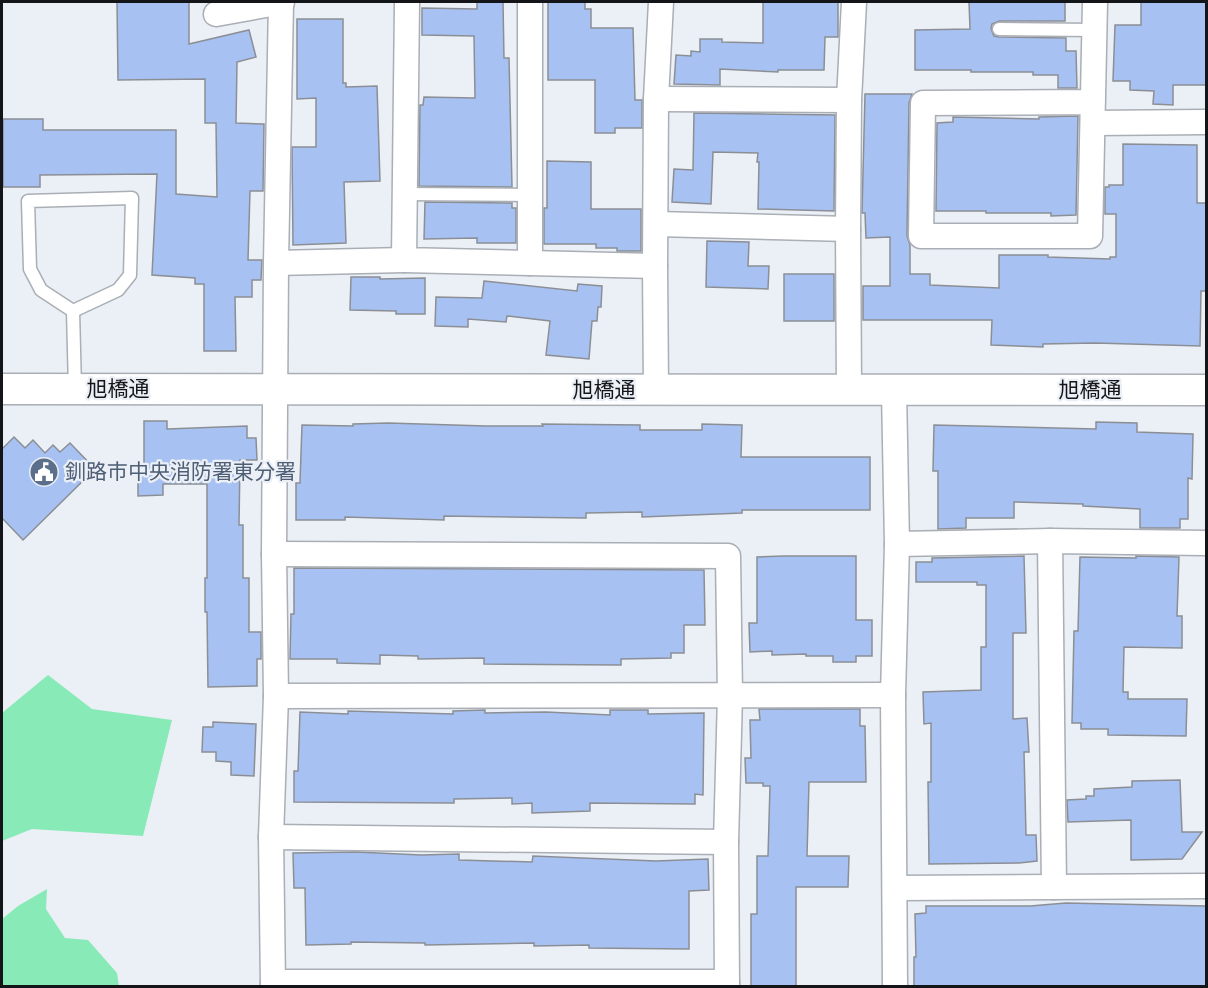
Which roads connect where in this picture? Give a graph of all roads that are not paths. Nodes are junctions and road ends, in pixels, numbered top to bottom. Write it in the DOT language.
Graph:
graph roads {
  1 [pos="281,2"];
  2 [pos="407,2"];
  3 [pos="530,2"];
  4 [pos="661,2"];
  5 [pos="854,2"];
  6 [pos="1095,2"];
  7 [pos="216,14"];
  8 [pos="999,29"];
  9 [pos="1095,30"];
  10 [pos="656,99"];
  11 [pos="849,100"];
  12 [pos="1093,112"];
  13 [pos="1206,122"];
  14 [pos="403,194"];
  15 [pos="530,195"];
  16 [pos="656,224"];
  17 [pos="848,229"];
  18 [pos="404,260"];
  19 [pos="276,263"];
  20 [pos="530,263"];
  21 [pos="655,266"];
  22 [pos="73,311"];
  23 [pos="2,389"];
  24 [pos="75,389"];
  25 [pos="277,389"];
  26 [pos="656,390"];
  27 [pos="849,390"];
  28 [pos="1206,390"];
  29 [pos="894,391"];
  30 [pos="1050,541"];
  31 [pos="1206,543"];
  32 [pos="897,544"];
  33 [pos="274,554"];
  34 [pos="893,695"];
  35 [pos="276,696"];
  36 [pos="730,696"];
  37 [pos="271,837"];
  38 [pos="726,842"];
  39 [pos="1206,886"];
  40 [pos="1053,887"];
  41 [pos="895,888"];
  42 [pos="727,984"];
  43 [pos="273,985"];
  44 [pos="895,987"];
  1 -- 7 [label="street"];
  1 -- 19 [label="street"];
  2 -- 14 [label="street"];
  3 -- 15 [label="street"];
  4 -- 10 [label="street"];
  5 -- 11 [label="street"];
  6 -- 9 [label="street"];
  8 -- 9 [label="lane"];
  9 -- 12 [label="street"];
  10 -- 11 [label="street"];
  10 -- 16 [label="street"];
  11 -- 17 [label="street"];
  12 -- 12 [label="street"];
  12 -- 13 [label="street"];
  14 -- 15 [label="lane"];
  14 -- 18 [label="street"];
  15 -- 20 [label="street"];
  16 -- 17 [label="street"];
  16 -- 21 [label="street"];
  17 -- 27 [label="street"];
  18 -- 19 [label="street"];
  18 -- 20 [label="street"];
  19 -- 25 [label="street"];
  20 -- 21 [label="street"];
  21 -- 26 [label="street"];
  22 -- 22 [label="lane"];
  22 -- 24 [label="lane"];
  23 -- 24 [label="street, 旭橋通"];
  24 -- 25 [label="street, 旭橋通"];
  25 -- 26 [label="street, 旭橋通"];
  25 -- 33 [label="street"];
  26 -- 27 [label="street, 旭橋通"];
  27 -- 29 [label="street, 旭橋通"];
  28 -- 29 [label="street, 旭橋通"];
  29 -- 32 [label="street"];
  30 -- 31 [label="street"];
  30 -- 32 [label="street"];
  30 -- 40 [label="street"];
  32 -- 34 [label="street"];
  33 -- 35 [label="street"];
  33 -- 36 [label="street"];
  34 -- 36 [label="street"];
  34 -- 41 [label="street"];
  35 -- 36 [label="street"];
  35 -- 37 [label="street"];
  36 -- 38 [label="street"];
  37 -- 38 [label="street"];
  37 -- 43 [label="street"];
  38 -- 42 [label="street"];
  39 -- 40 [label="street"];
  40 -- 41 [label="street"];
  41 -- 44 [label="street"];
  42 -- 43 [label="street"];
}
